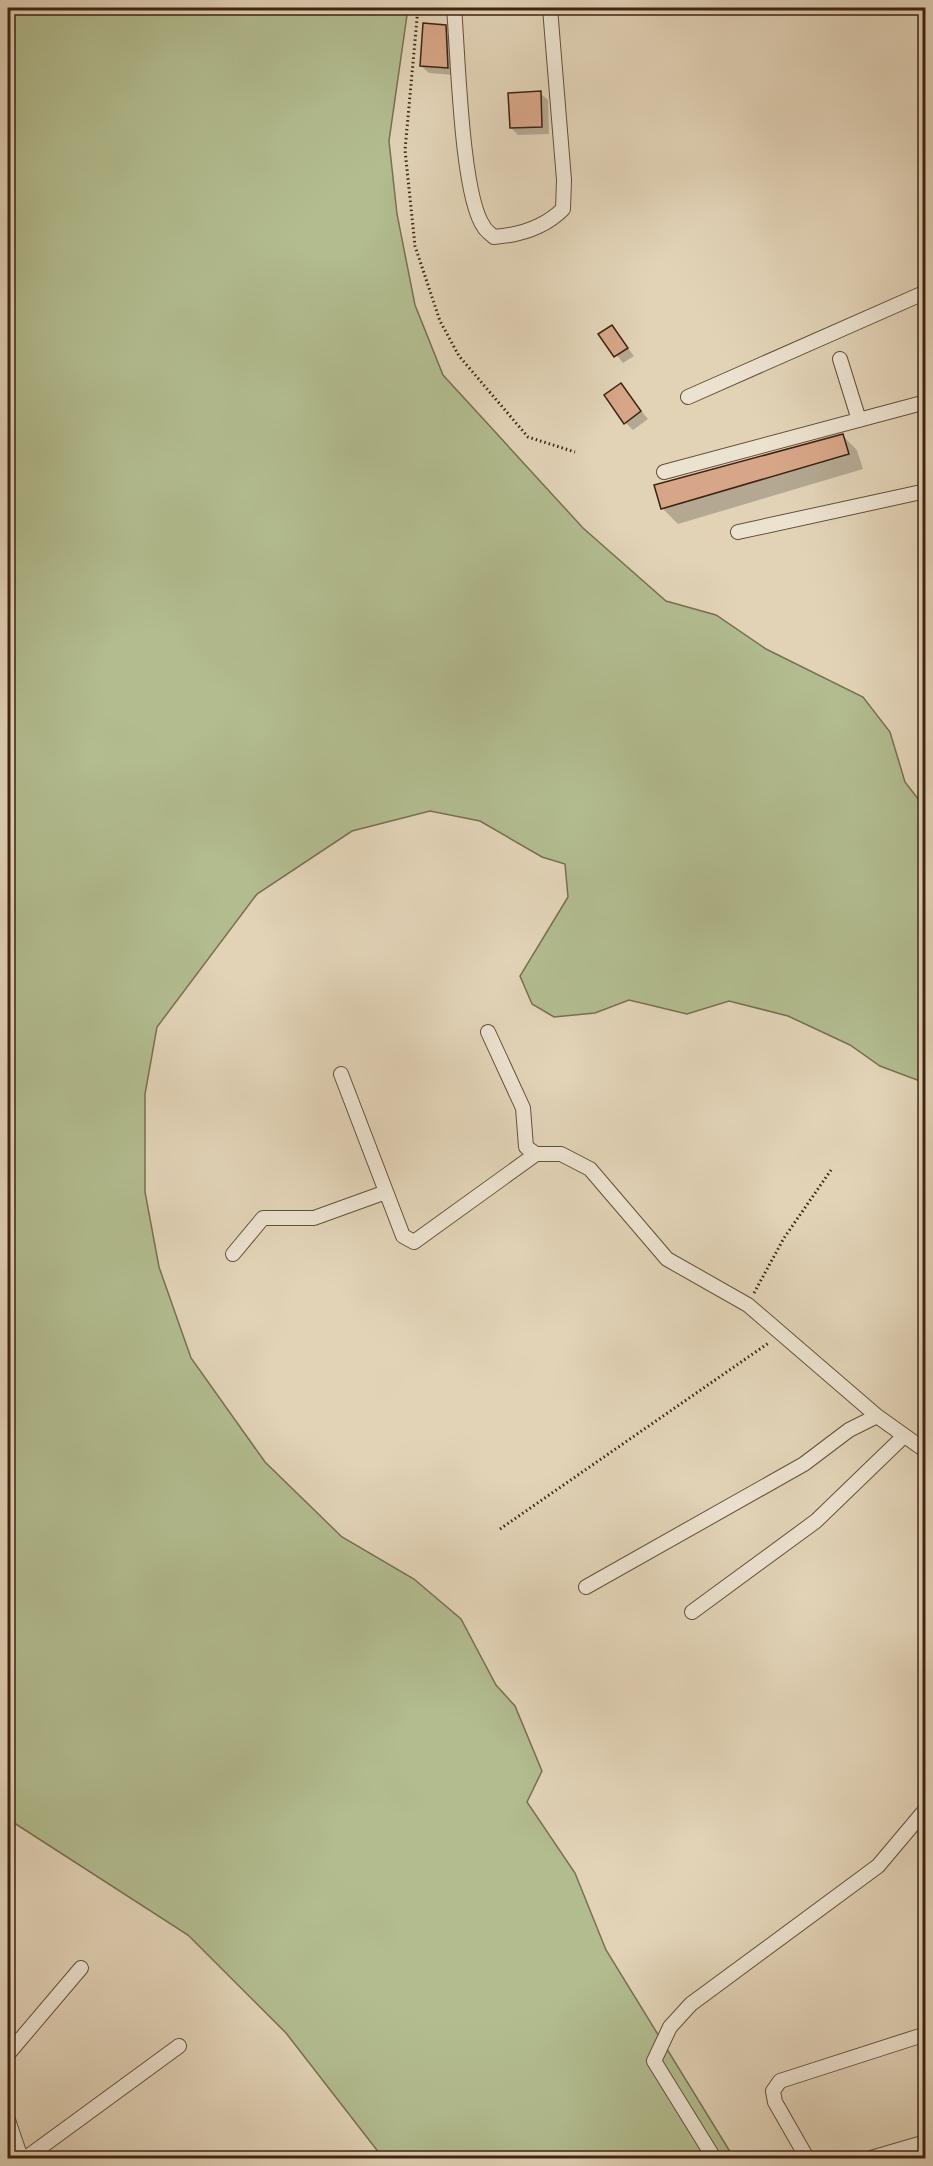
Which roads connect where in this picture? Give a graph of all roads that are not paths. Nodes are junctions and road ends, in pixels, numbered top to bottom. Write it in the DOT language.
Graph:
graph roads {
  1 [pos="454,8"];
  2 [pos="550,8"];
  3 [pos="926,292"];
  4 [pos="840,359"];
  5 [pos="688,397"];
  6 [pos="926,402"];
  7 [pos="859,420"];
  8 [pos="664,472"];
  9 [pos="926,491"];
  10 [pos="738,532"];
  11 [pos="488,1032"];
  12 [pos="341,1074"];
  13 [pos="536,1154"];
  14 [pos="386,1192"];
  15 [pos="233,1254"];
  16 [pos="877,1416"];
  17 [pos="904,1436"];
  18 [pos="926,1451"];
  19 [pos="586,1587"];
  20 [pos="692,1612"];
  21 [pos="926,1809"];
  22 [pos="81,1968"];
  23 [pos="926,2034"];
  24 [pos="179,2046"];
  25 [pos="8,2054"];
  26 [pos="8,2120"];
  27 [pos="926,2142"];
  28 [pos="21,2158"];
  29 [pos="26,2158"];
  30 [pos="714,2158"];
  31 [pos="807,2158"];
  32 [pos="871,2158"];
  1 -- 2 [label="street"];
  3 -- 5 [label="street"];
  4 -- 7 [label="street"];
  6 -- 7 [label="street"];
  7 -- 8 [label="street"];
  9 -- 10 [label="street"];
  11 -- 13 [label="street"];
  12 -- 14 [label="street"];
  13 -- 14 [label="street"];
  13 -- 16 [label="street"];
  14 -- 15 [label="street"];
  16 -- 17 [label="street"];
  16 -- 19 [label="street"];
  17 -- 18 [label="street"];
  17 -- 20 [label="street"];
  21 -- 30 [label="street"];
  22 -- 25 [label="street"];
  23 -- 31 [label="street"];
  24 -- 29 [label="street"];
  26 -- 28 [label="street"];
  27 -- 32 [label="street"];
}
